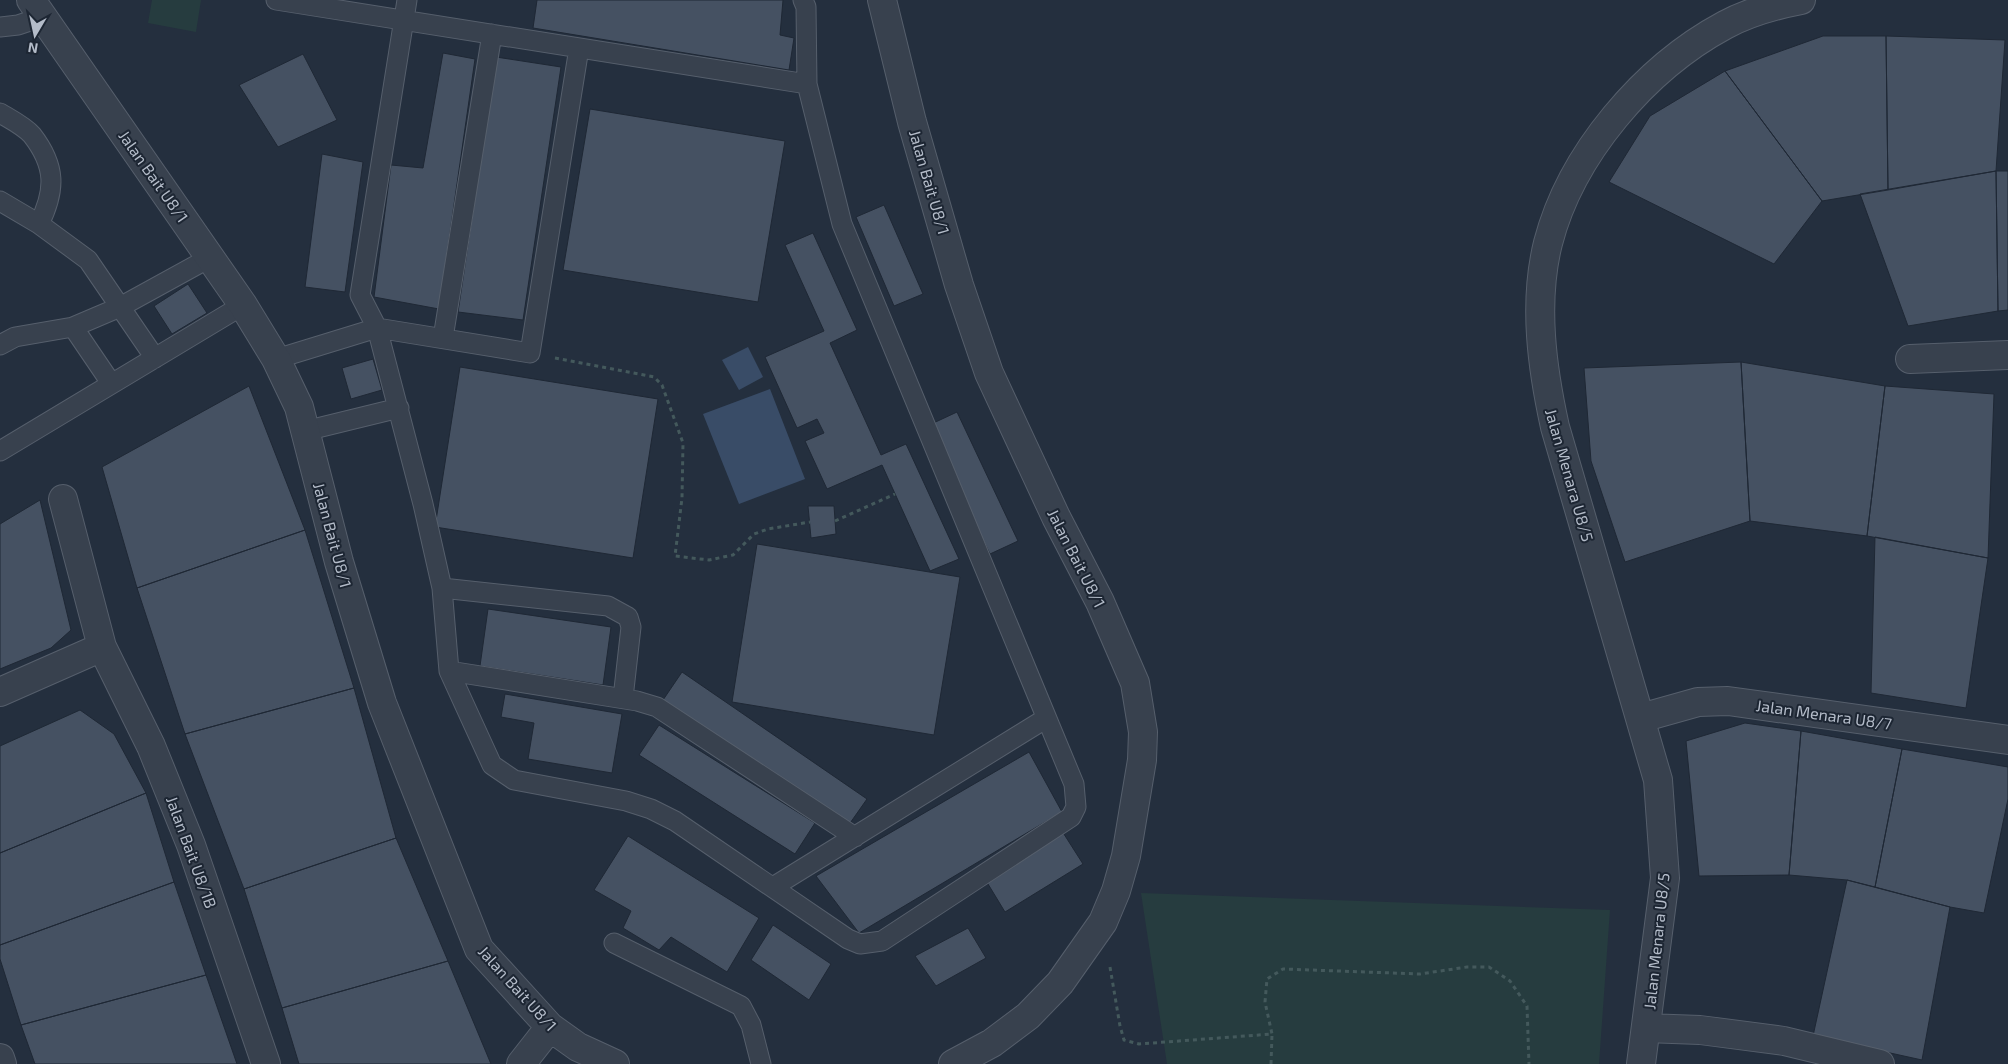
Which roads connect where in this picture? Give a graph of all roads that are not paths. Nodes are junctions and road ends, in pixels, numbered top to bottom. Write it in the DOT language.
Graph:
graph roads {
  1 [pos="276,0"];
  2 [pos="407,0"];
  3 [pos="803,0"];
  4 [pos="882,0"];
  5 [pos="1801,0"];
  6 [pos="37,8"];
  7 [pos="404,20"];
  8 [pos="0,27"];
  9 [pos="492,34"];
  10 [pos="579,48"];
  11 [pos="807,84"];
  12 [pos="0,113"];
  13 [pos="0,201"];
  14 [pos="39,224"];
  15 [pos="211,257"];
  16 [pos="243,305"];
  17 [pos="120,307"];
  18 [pos="73,327"];
  19 [pos="377,328"];
  20 [pos="443,338"];
  21 [pos="0,345"];
  22 [pos="2008,355"];
  23 [pos="155,358"];
  24 [pos="276,359"];
  25 [pos="1910,359"];
  26 [pos="111,383"];
  27 [pos="398,408"];
  28 [pos="305,431"];
  29 [pos="0,451"];
  30 [pos="63,499"];
  31 [pos="442,588"];
  32 [pos="102,647"];
  33 [pos="449,671"];
  34 [pos="0,692"];
  35 [pos="623,698"];
  36 [pos="1641,718"];
  37 [pos="1045,719"];
  38 [pos="2008,740"];
  39 [pos="855,837"];
  40 [pos="772,887"];
  41 [pos="614,943"];
  42 [pos="550,1027"];
  43 [pos="1646,1028"];
  44 [pos="572,1056"];
  45 [pos="0,1058"];
  46 [pos="2,1064"];
  47 [pos="266,1064"];
  48 [pos="521,1064"];
  49 [pos="615,1064"];
  50 [pos="761,1064"];
  51 [pos="953,1064"];
  52 [pos="1641,1064"];
  53 [pos="1880,1064"];
  1 -- 7 [label="lane"];
  2 -- 7 [label="lane"];
  3 -- 11 [label="lane"];
  4 -- 51 [label="street, Jalan Bait U8/1"];
  5 -- 36 [label="street, Jalan Menara U8/5"];
  6 -- 8 [label="lane"];
  6 -- 15 [label="street, Jalan Bait U8/1"];
  7 -- 9 [label="lane"];
  7 -- 19 [label="lane"];
  9 -- 10 [label="lane"];
  9 -- 20 [label="lane"];
  10 -- 11 [label="lane"];
  10 -- 20 [label="lane"];
  11 -- 37 [label="lane"];
  12 -- 14 [label="lane"];
  13 -- 14 [label="lane"];
  14 -- 17 [label="lane"];
  15 -- 16 [label="street, Jalan Bait U8/1"];
  15 -- 17 [label="lane"];
  16 -- 23 [label="lane"];
  16 -- 24 [label="street, Jalan Bait U8/1"];
  17 -- 18 [label="lane"];
  17 -- 23 [label="lane"];
  18 -- 21 [label="lane"];
  18 -- 26 [label="lane"];
  19 -- 20 [label="lane"];
  19 -- 24 [label="lane"];
  19 -- 27 [label="lane"];
  22 -- 25 [label="street"];
  23 -- 26 [label="lane"];
  24 -- 28 [label="street, Jalan Bait U8/1"];
  26 -- 29 [label="lane"];
  27 -- 28 [label="lane"];
  27 -- 31 [label="lane"];
  28 -- 42 [label="street, Jalan Bait U8/1"];
  30 -- 32 [label="street, Jalan Bait U8/1B"];
  31 -- 33 [label="lane"];
  31 -- 35 [label="lane"];
  32 -- 34 [label="street"];
  32 -- 47 [label="street, Jalan Bait U8/1B"];
  33 -- 35 [label="lane"];
  33 -- 40 [label="lane"];
  35 -- 39 [label="lane"];
  36 -- 38 [label="street, Jalan Menara U8/7"];
  36 -- 43 [label="street, Jalan Menara U8/5"];
  37 -- 39 [label="lane"];
  37 -- 40 [label="lane"];
  39 -- 40 [label="lane"];
  41 -- 50 [label="lane"];
  42 -- 44 [label="street, Jalan Bait U8/1"];
  42 -- 48 [label="street"];
  43 -- 52 [label="street, Jalan Menara U8/5"];
  43 -- 53 [label="street"];
  44 -- 49 [label="street, Jalan Bait U8/1"];
  45 -- 46 [label="street"];
}
